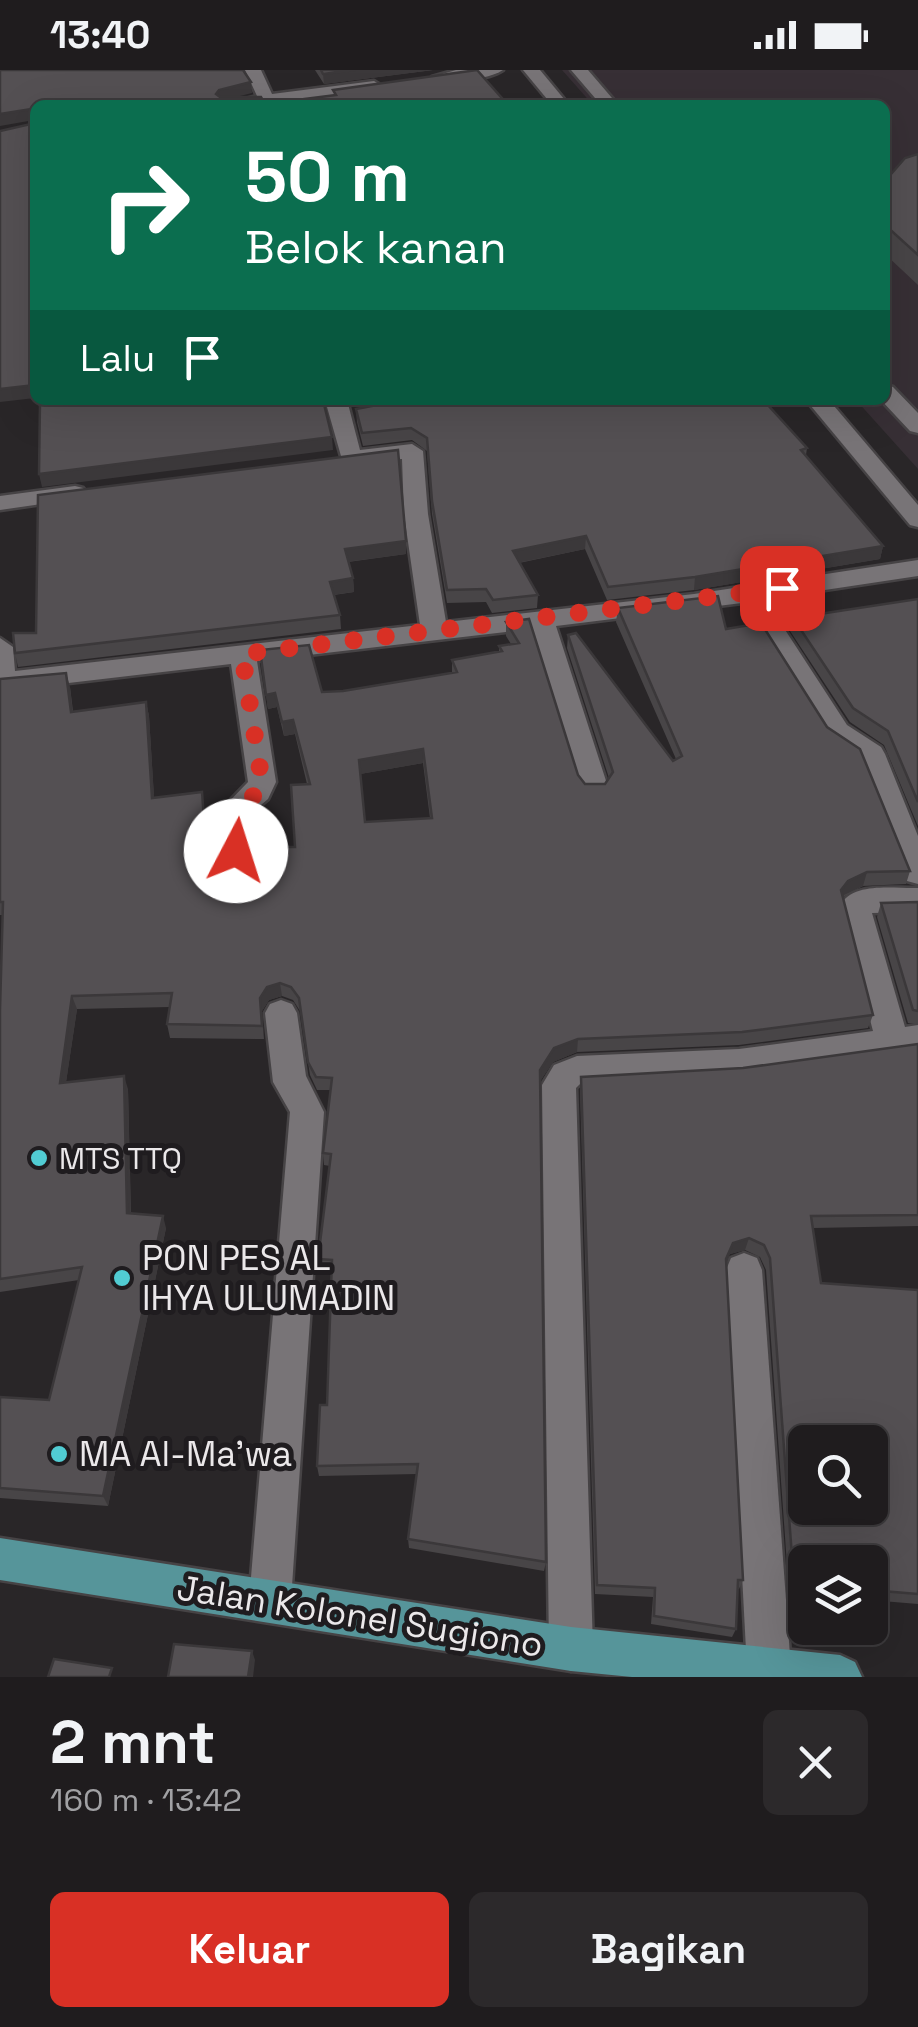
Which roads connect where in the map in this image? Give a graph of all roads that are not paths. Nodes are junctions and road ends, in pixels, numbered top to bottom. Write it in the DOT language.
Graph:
graph roads {
  1 [pos="253,70"];
  2 [pos="495,70"];
  3 [pos="531,70"];
  4 [pos="579,70"];
  5 [pos="420,80"];
  6 [pos="401,82"];
  7 [pos="268,100"];
  8 [pos="282,100"];
  9 [pos="558,100"];
  10 [pos="606,100"];
  11 [pos="890,397"];
  12 [pos="336,405"];
  13 [pos="822,405"];
  14 [pos="918,426"];
  15 [pos="95,490"];
  16 [pos="0,503"];
  17 [pos="918,520"];
  18 [pos="918,568"];
  19 [pos="749,594"];
  20 [pos="541,619"];
  21 [pos="434,632"];
  22 [pos="0,647"];
  23 [pos="242,654"];
  24 [pos="1,682"];
  25 [pos="594,788"];
  26 [pos="236,851"];
  27 [pos="918,873"];
  28 [pos="918,900"];
  29 [pos="281,1013"];
  30 [pos="905,1040"];
  31 [pos="744,1270"];
  32 [pos="0,1558"];
  33 [pos="270,1600"];
  34 [pos="571,1649"];
  35 [pos="675,1668"];
  36 [pos="769,1669"];
  37 [pos="840,1677"];
  1 -- 7 [label="street"];
  2 -- 5 [label="street"];
  3 -- 9 [label="street"];
  4 -- 10 [label="street"];
  6 -- 8 [label="street"];
  11 -- 14 [label="street"];
  12 -- 21 [label="street"];
  13 -- 17 [label="street"];
  15 -- 16 [label="street"];
  18 -- 19 [label="street"];
  19 -- 20 [label="street"];
  19 -- 27 [label="street"];
  20 -- 21 [label="street"];
  20 -- 25 [label="street"];
  21 -- 23 [label="street"];
  22 -- 24 [label="street"];
  23 -- 24 [label="street"];
  23 -- 26 [label="street"];
  28 -- 30 [label="street"];
  29 -- 33 [label="street"];
  30 -- 34 [label="street"];
  31 -- 36 [label="street"];
  32 -- 33 [label="main road, Jalan Kolonel Sugiono"];
  33 -- 34 [label="main road, Jalan Kolonel Sugiono"];
  34 -- 35 [label="main road, Jalan Kolonel Sugiono"];
  35 -- 36 [label="main road, Jalan Kolonel Sugiono"];
  36 -- 37 [label="main road, Jalan Kolonel Sugiono"];
}
